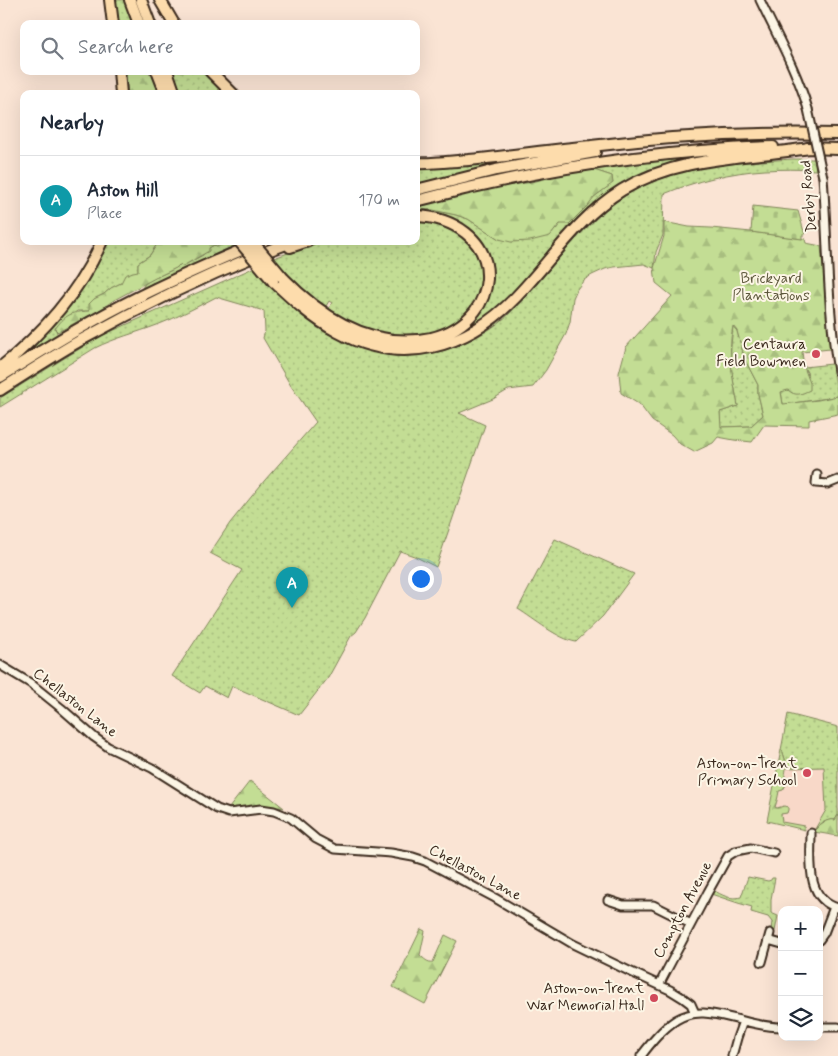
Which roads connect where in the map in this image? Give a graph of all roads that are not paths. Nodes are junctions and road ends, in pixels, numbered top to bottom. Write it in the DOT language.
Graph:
graph roads {
  1 [pos="110,0"];
  2 [pos="130,0"];
  3 [pos="141,0"];
  4 [pos="160,0"];
  5 [pos="760,0"];
  6 [pos="113,20"];
  7 [pos="138,20"];
  8 [pos="148,20"];
  9 [pos="172,20"];
  10 [pos="119,75"];
  11 [pos="159,75"];
  12 [pos="168,75"];
  13 [pos="214,75"];
  14 [pos="121,90"];
  15 [pos="164,90"];
  16 [pos="174,90"];
  17 [pos="229,90"];
  18 [pos="838,134"];
  19 [pos="767,135"];
  20 [pos="809,148"];
  21 [pos="838,149"];
  22 [pos="420,163"];
  23 [pos="420,189"];
  24 [pos="420,200"];
  25 [pos="420,216"];
  26 [pos="100,245"];
  27 [pos="243,245"];
  28 [pos="255,245"];
  29 [pos="298,245"];
  30 [pos="266,246"];
  31 [pos="278,279"];
  32 [pos="0,368"];
  33 [pos="838,371"];
  34 [pos="0,377"];
  35 [pos="0,390"];
  36 [pos="817,475"];
  37 [pos="838,480"];
  38 [pos="0,665"];
  39 [pos="811,833"];
  40 [pos="774,853"];
  41 [pos="608,900"];
  42 [pos="836,908"];
  43 [pos="691,924"];
  44 [pos="823,934"];
  45 [pos="778,942"];
  46 [pos="762,962"];
  47 [pos="660,985"];
  48 [pos="695,1012"];
  49 [pos="743,1021"];
  50 [pos="778,1027"];
  51 [pos="823,1027"];
  52 [pos="838,1028"];
  53 [pos="641,1056"];
  54 [pos="732,1056"];
  1 -- 6 [label="highway"];
  2 -- 7 [label="highway"];
  3 -- 8 [label="highway"];
  4 -- 9 [label="highway"];
  5 -- 33 [label="street, Derby Road, bridge"];
  10 -- 14 [label="highway"];
  11 -- 15 [label="highway"];
  12 -- 16 [label="highway"];
  13 -- 17 [label="highway"];
  18 -- 19 [label="highway"];
  19 -- 22 [label="highway"];
  19 -- 23 [label="highway"];
  20 -- 21 [label="highway"];
  20 -- 24 [label="highway"];
  20 -- 31 [label="highway"];
  25 -- 31 [label="highway"];
  26 -- 32 [label="highway"];
  27 -- 31 [label="highway, bridge"];
  28 -- 31 [label="highway, bridge"];
  29 -- 30 [label="highway"];
  30 -- 34 [label="highway"];
  30 -- 35 [label="highway"];
  36 -- 37 [label="street"];
  38 -- 47 [label="street, Chellaston Lane"];
  39 -- 42 [label="street"];
  40 -- 43 [label="street, Compton Avenue"];
  41 -- 43 [label="street"];
  42 -- 44 [label="street"];
  43 -- 47 [label="street, Compton Avenue"];
  45 -- 46 [label="street"];
  47 -- 48 [label="street, Chellaston Lane"];
  48 -- 49 [label="street"];
  48 -- 53 [label="street"];
  49 -- 50 [label="street"];
  49 -- 54 [label="street"];
  51 -- 52 [label="street"];
}
